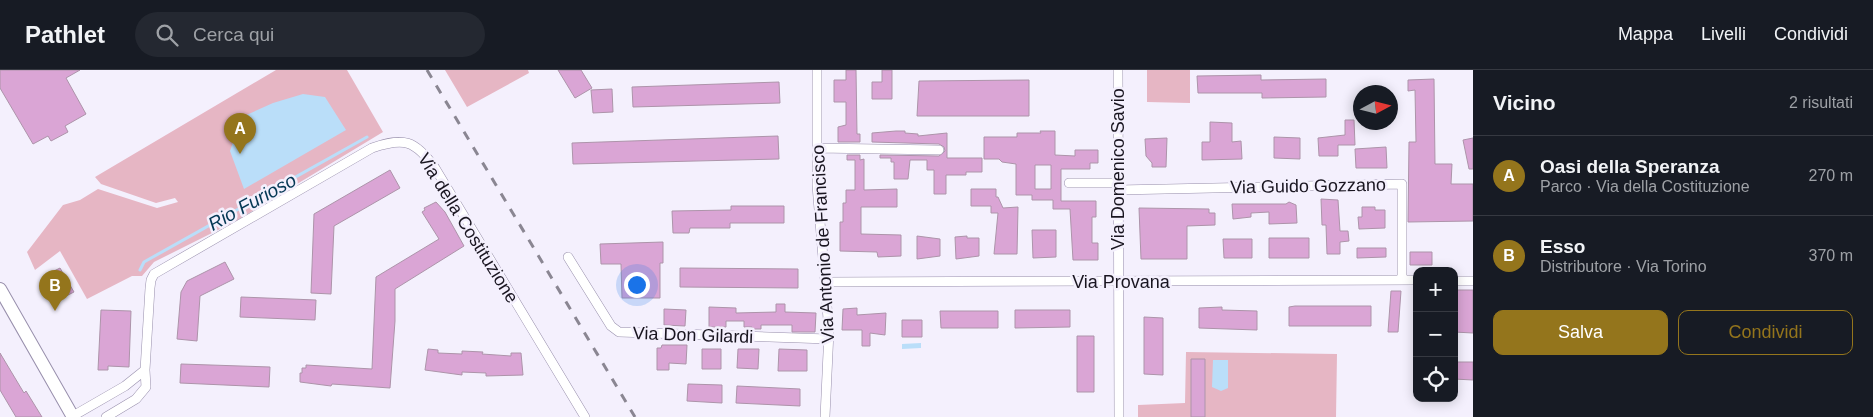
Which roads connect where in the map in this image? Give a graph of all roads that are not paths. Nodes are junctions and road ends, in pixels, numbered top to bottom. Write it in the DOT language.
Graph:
graph roads {
  1 [pos="817,70"];
  2 [pos="1118,70"];
  3 [pos="818,148"];
  4 [pos="939,150"];
  5 [pos="1070,183"];
  6 [pos="1118,186"];
  7 [pos="568,257"];
  8 [pos="1402,280"];
  9 [pos="1413,280"];
  10 [pos="1458,281"];
  11 [pos="1473,281"];
  12 [pos="826,282"];
  13 [pos="1118,283"];
  14 [pos="0,290"];
  15 [pos="828,339"];
  16 [pos="145,370"];
  17 [pos="73,417"];
  18 [pos="106,417"];
  19 [pos="584,417"];
  20 [pos="825,417"];
  21 [pos="1119,417"];
  1 -- 3 [label="street, Via Antonio de Francisco"];
  2 -- 6 [label="street, Via Domenico Savio"];
  3 -- 4 [label="street"];
  3 -- 12 [label="street, Via Antonio de Francisco"];
  5 -- 6 [label="street"];
  6 -- 8 [label="street, Via Guido Gozzano"];
  6 -- 13 [label="street, Via Domenico Savio"];
  7 -- 15 [label="street, Via Don Gilardi"];
  8 -- 9 [label="street, Via Provana"];
  8 -- 13 [label="street, Via Provana"];
  10 -- 11 [label="street"];
  12 -- 13 [label="street, Via Provana"];
  12 -- 15 [label="street, Via Antonio de Francisco"];
  13 -- 21 [label="street, Via Domenico Savio"];
  14 -- 17 [label="main road"];
  15 -- 20 [label="street, Via Antonio de Francisco"];
  16 -- 17 [label="street"];
  16 -- 18 [label="street, Via della Costituzione"];
  16 -- 19 [label="street, Via della Costituzione"];
}
